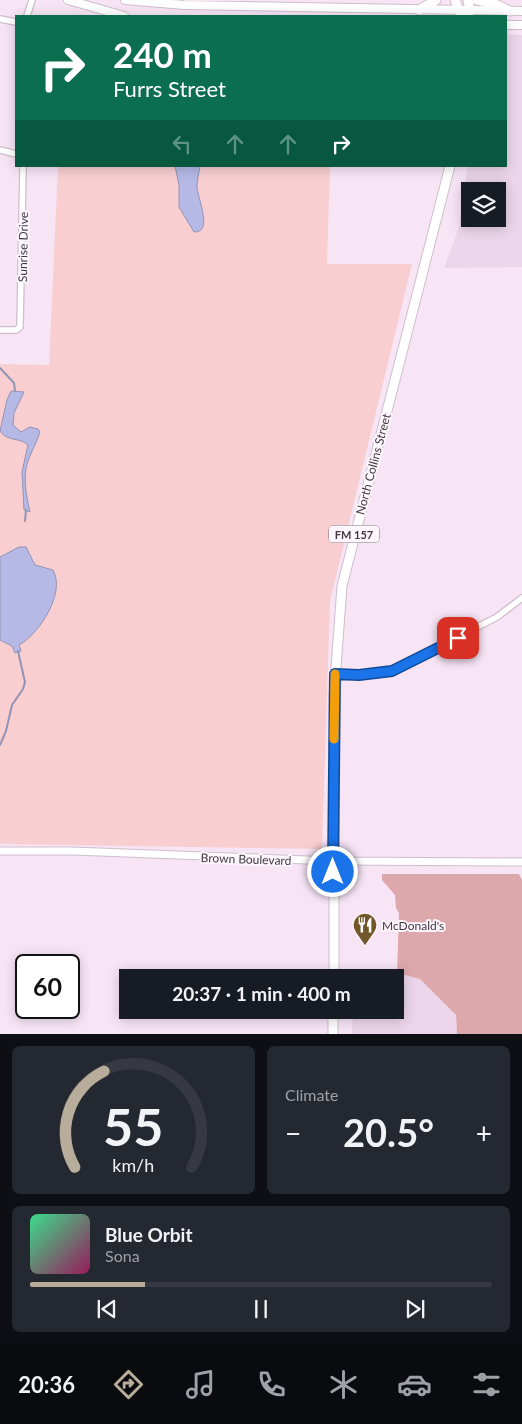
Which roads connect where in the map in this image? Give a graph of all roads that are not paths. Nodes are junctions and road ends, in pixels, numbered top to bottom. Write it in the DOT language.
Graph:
graph roads {
  1 [pos="32,0"];
  2 [pos="68,0"];
  3 [pos="125,0"];
  4 [pos="436,0"];
  5 [pos="455,0"];
  6 [pos="468,0"];
  7 [pos="477,0"];
  8 [pos="419,10"];
  9 [pos="510,11"];
  10 [pos="522,11"];
  11 [pos="338,12"];
  12 [pos="459,13"];
  13 [pos="469,13"];
  14 [pos="27,15"];
  15 [pos="120,15"];
  16 [pos="0,19"];
  17 [pos="15,22"];
  18 [pos="507,25"];
  19 [pos="522,25"];
  20 [pos="0,150"];
  21 [pos="15,154"];
  22 [pos="23,167"];
  23 [pos="450,167"];
  24 [pos="0,330"];
  25 [pos="522,598"];
  26 [pos="335,674"];
  27 [pos="0,851"];
  28 [pos="333,861"];
  29 [pos="522,862"];
  30 [pos="334,969"];
  31 [pos="334,1019"];
  32 [pos="333,1034"];
  1 -- 14 [label="street"];
  2 -- 15 [label="main road"];
  3 -- 11 [label="main road"];
  4 -- 8 [label="main road"];
  5 -- 12 [label="main road"];
  6 -- 13 [label="main road"];
  7 -- 9 [label="main road"];
  8 -- 11 [label="main road"];
  8 -- 12 [label="main road"];
  9 -- 10 [label="main road"];
  9 -- 13 [label="main road"];
  12 -- 13 [label="main road"];
  16 -- 17 [label="street"];
  18 -- 19 [label="main road"];
  20 -- 21 [label="street"];
  22 -- 24 [label="street, Sunrise Drive"];
  23 -- 26 [label="main road, North Collins Street / FM 157"];
  25 -- 26 [label="street"];
  26 -- 28 [label="main road, North Collins Street / FM 157"];
  27 -- 28 [label="street, Brown Boulevard"];
  28 -- 29 [label="street, Brown Boulevard"];
  28 -- 30 [label="main road, North Collins Street / FM 157"];
  31 -- 32 [label="main road"];
}
